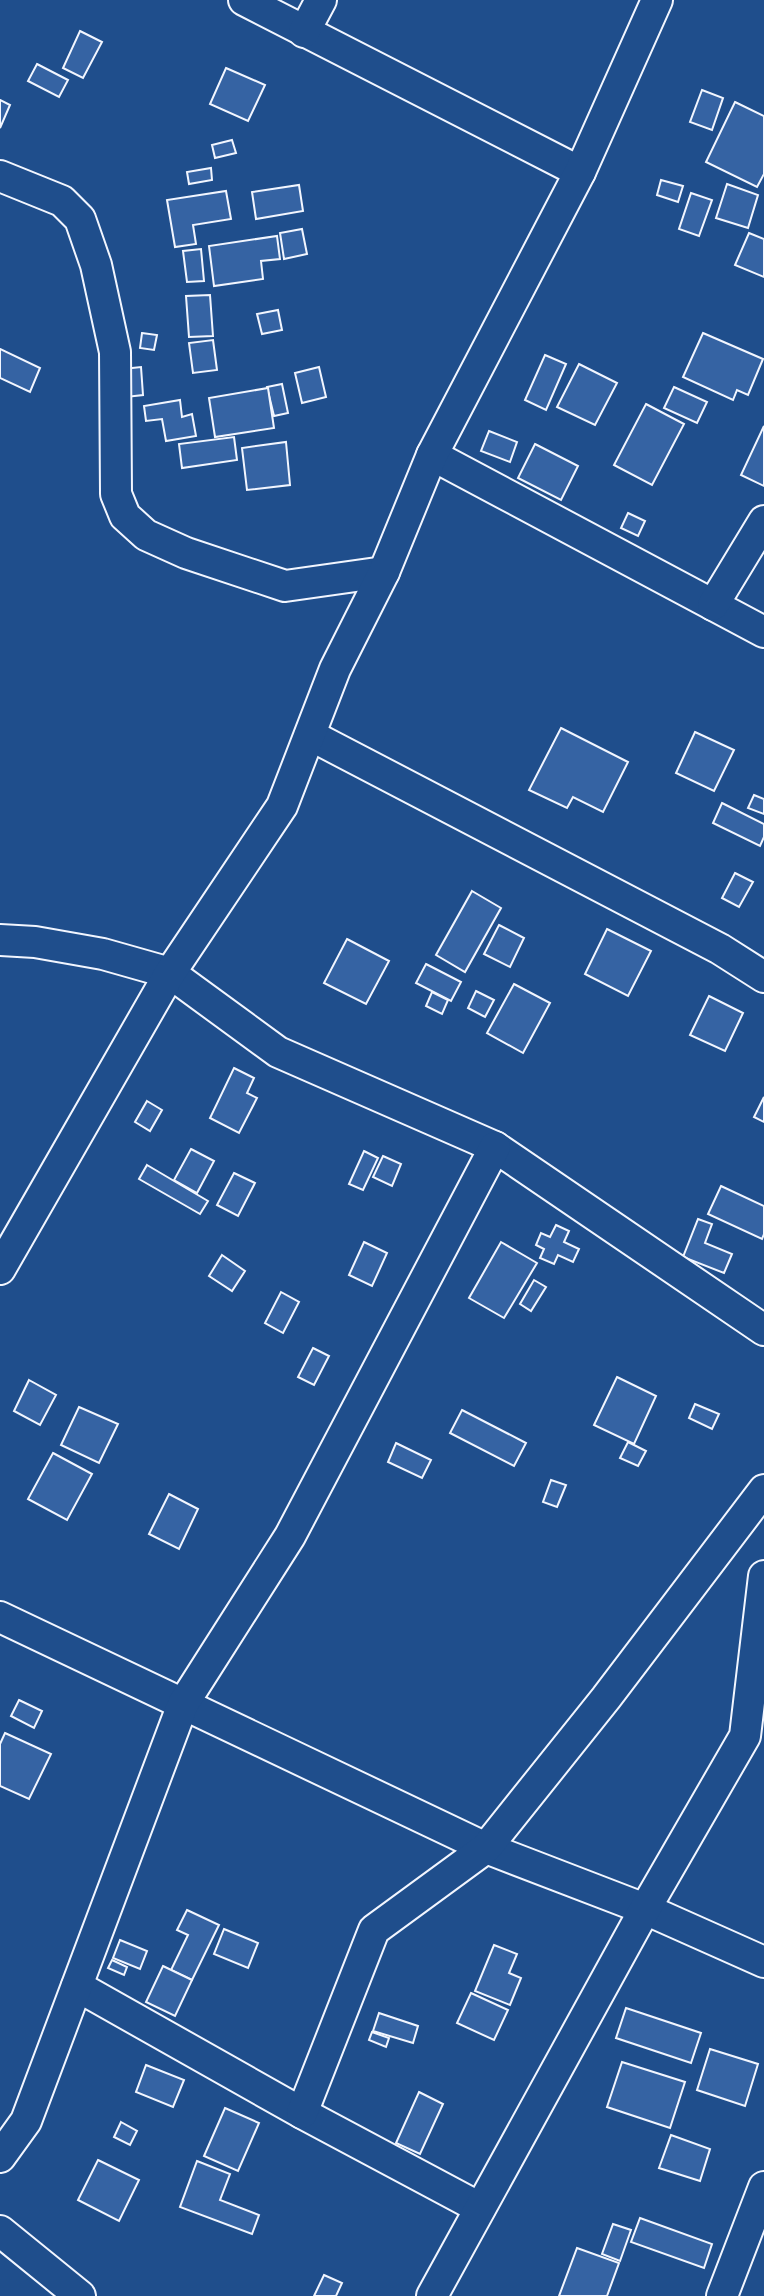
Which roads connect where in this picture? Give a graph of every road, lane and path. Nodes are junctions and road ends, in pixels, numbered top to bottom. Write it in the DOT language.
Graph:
graph roads {
  1 [pos="244,0"];
  2 [pos="321,0"];
  3 [pos="657,0"];
  4 [pos="304,32"];
  5 [pos="580,172"];
  6 [pos="0,176"];
  7 [pos="432,455"];
  8 [pos="764,521"];
  9 [pos="384,572"];
  10 [pos="713,605"];
  11 [pos="764,632"];
  12 [pos="310,735"];
  13 [pos="0,940"];
  14 [pos="170,973"];
  15 [pos="764,977"];
  16 [pos="495,1147"];
  17 [pos="0,1269"];
  18 [pos="764,1330"];
  19 [pos="764,1490"];
  20 [pos="764,1576"];
  21 [pos="0,1617"];
  22 [pos="183,1704"];
  23 [pos="486,1848"];
  24 [pos="645,1909"];
  25 [pos="764,1962"];
  26 [pos="77,1986"];
  27 [pos="302,2113"];
  28 [pos="0,2157"];
  29 [pos="764,2187"];
  30 [pos="480,2208"];
  31 [pos="0,2231"];
  32 [pos="80,2296"];
  33 [pos="432,2296"];
  34 [pos="722,2296"];
  1 -- 4 [label="street"];
  2 -- 4 [label="street"];
  3 -- 5 [label="street"];
  4 -- 5 [label="street"];
  5 -- 7 [label="street"];
  6 -- 9 [label="street"];
  7 -- 9 [label="street"];
  7 -- 10 [label="street"];
  8 -- 10 [label="street"];
  9 -- 12 [label="street"];
  10 -- 11 [label="street"];
  12 -- 14 [label="street"];
  12 -- 15 [label="street"];
  13 -- 14 [label="street"];
  14 -- 16 [label="street"];
  14 -- 17 [label="street"];
  16 -- 18 [label="street"];
  16 -- 22 [label="street"];
  19 -- 23 [label="street"];
  20 -- 24 [label="street"];
  21 -- 22 [label="street"];
  22 -- 23 [label="street"];
  22 -- 26 [label="street"];
  23 -- 24 [label="street"];
  23 -- 27 [label="street"];
  24 -- 25 [label="street"];
  24 -- 30 [label="street"];
  26 -- 27 [label="street"];
  26 -- 28 [label="street"];
  27 -- 30 [label="street"];
  29 -- 34 [label="street"];
  30 -- 33 [label="street"];
  31 -- 32 [label="street"];
}
